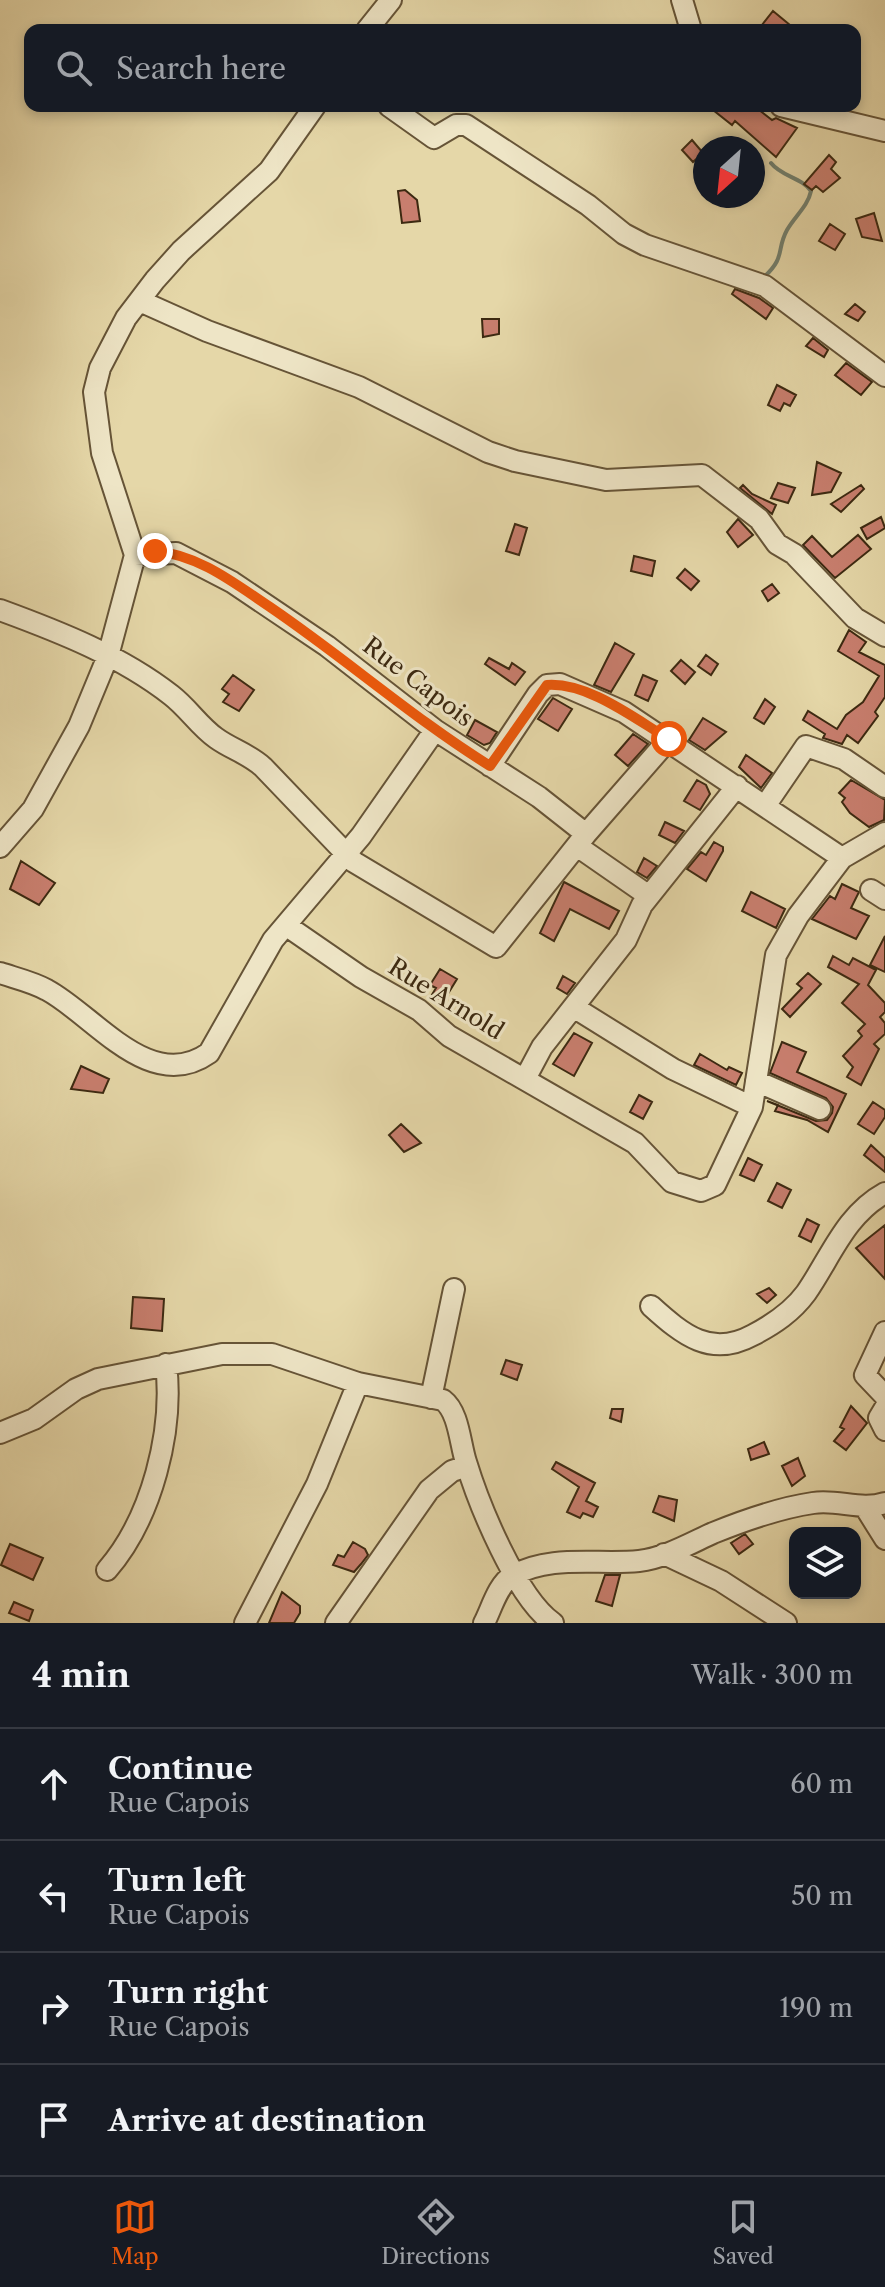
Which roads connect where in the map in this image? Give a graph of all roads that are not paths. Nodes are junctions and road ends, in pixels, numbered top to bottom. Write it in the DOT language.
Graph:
graph roads {
  1 [pos="391,0"];
  2 [pos="682,0"];
  3 [pos="372,24"];
  4 [pos="689,24"];
  5 [pos="311,112"];
  6 [pos="397,112"];
  7 [pos="806,112"];
  8 [pos="885,131"];
  9 [pos="140,301"];
  10 [pos="885,376"];
  11 [pos="135,555"];
  12 [pos="0,610"];
  13 [pos="885,636"];
  14 [pos="108,656"];
  15 [pos="435,730"];
  16 [pos="669,739"];
  17 [pos="490,766"];
  18 [pos="737,786"];
  19 [pos="885,787"];
  20 [pos="765,806"];
  21 [pos="885,833"];
  22 [pos="582,840"];
  23 [pos="0,847"];
  24 [pos="347,853"];
  25 [pos="842,858"];
  26 [pos="649,896"];
  27 [pos="287,926"];
  28 [pos="0,973"];
  29 [pos="575,1008"];
  30 [pos="526,1077"];
  31 [pos="756,1081"];
  32 [pos="752,1107"];
  33 [pos="820,1109"];
  34 [pos="885,1193"];
  35 [pos="454,1289"];
  36 [pos="651,1306"];
  37 [pos="885,1332"];
  38 [pos="166,1364"];
  39 [pos="358,1383"];
  40 [pos="885,1396"];
  41 [pos="431,1398"];
  42 [pos="885,1408"];
  43 [pos="885,1430"];
  44 [pos="0,1433"];
  45 [pos="467,1466"];
  46 [pos="875,1505"];
  47 [pos="885,1539"];
  48 [pos="664,1554"];
  49 [pos="107,1570"];
  50 [pos="512,1576"];
  51 [pos="245,1623"];
  52 [pos="336,1623"];
  53 [pos="484,1623"];
  54 [pos="553,1623"];
  55 [pos="786,1623"];
  1 -- 3 [label="street"];
  2 -- 4 [label="street"];
  5 -- 9 [label="street"];
  6 -- 10 [label="street"];
  7 -- 8 [label="street"];
  9 -- 11 [label="street"];
  9 -- 13 [label="street"];
  11 -- 14 [label="street"];
  11 -- 15 [label="street, Rue Capois"];
  12 -- 14 [label="street"];
  14 -- 23 [label="street"];
  14 -- 24 [label="street"];
  15 -- 17 [label="street, Rue Capois"];
  15 -- 24 [label="street"];
  16 -- 17 [label="street"];
  16 -- 18 [label="street"];
  16 -- 22 [label="street"];
  17 -- 22 [label="street, Rue Capois"];
  18 -- 20 [label="street"];
  18 -- 26 [label="street"];
  19 -- 20 [label="street"];
  20 -- 25 [label="street"];
  21 -- 25 [label="street, Rue Arnold"];
  22 -- 24 [label="street"];
  22 -- 26 [label="street, Rue Capois"];
  24 -- 27 [label="street"];
  25 -- 31 [label="street, Rue Arnold"];
  26 -- 29 [label="street"];
  27 -- 28 [label="street"];
  27 -- 30 [label="street, Rue Arnold"];
  29 -- 30 [label="street"];
  29 -- 32 [label="street"];
  30 -- 32 [label="street, Rue Arnold"];
  31 -- 32 [label="street, Rue Arnold"];
  31 -- 33 [label="street"];
  34 -- 36 [label="street"];
  35 -- 41 [label="street"];
  37 -- 40 [label="street"];
  38 -- 39 [label="street"];
  38 -- 44 [label="street"];
  38 -- 49 [label="street"];
  39 -- 41 [label="street"];
  39 -- 51 [label="street"];
  41 -- 45 [label="street"];
  42 -- 43 [label="street"];
  45 -- 50 [label="street"];
  45 -- 52 [label="street"];
  46 -- 47 [label="street"];
  46 -- 48 [label="street"];
  48 -- 50 [label="street"];
  48 -- 55 [label="street"];
  50 -- 53 [label="street"];
  50 -- 54 [label="street"];
}
